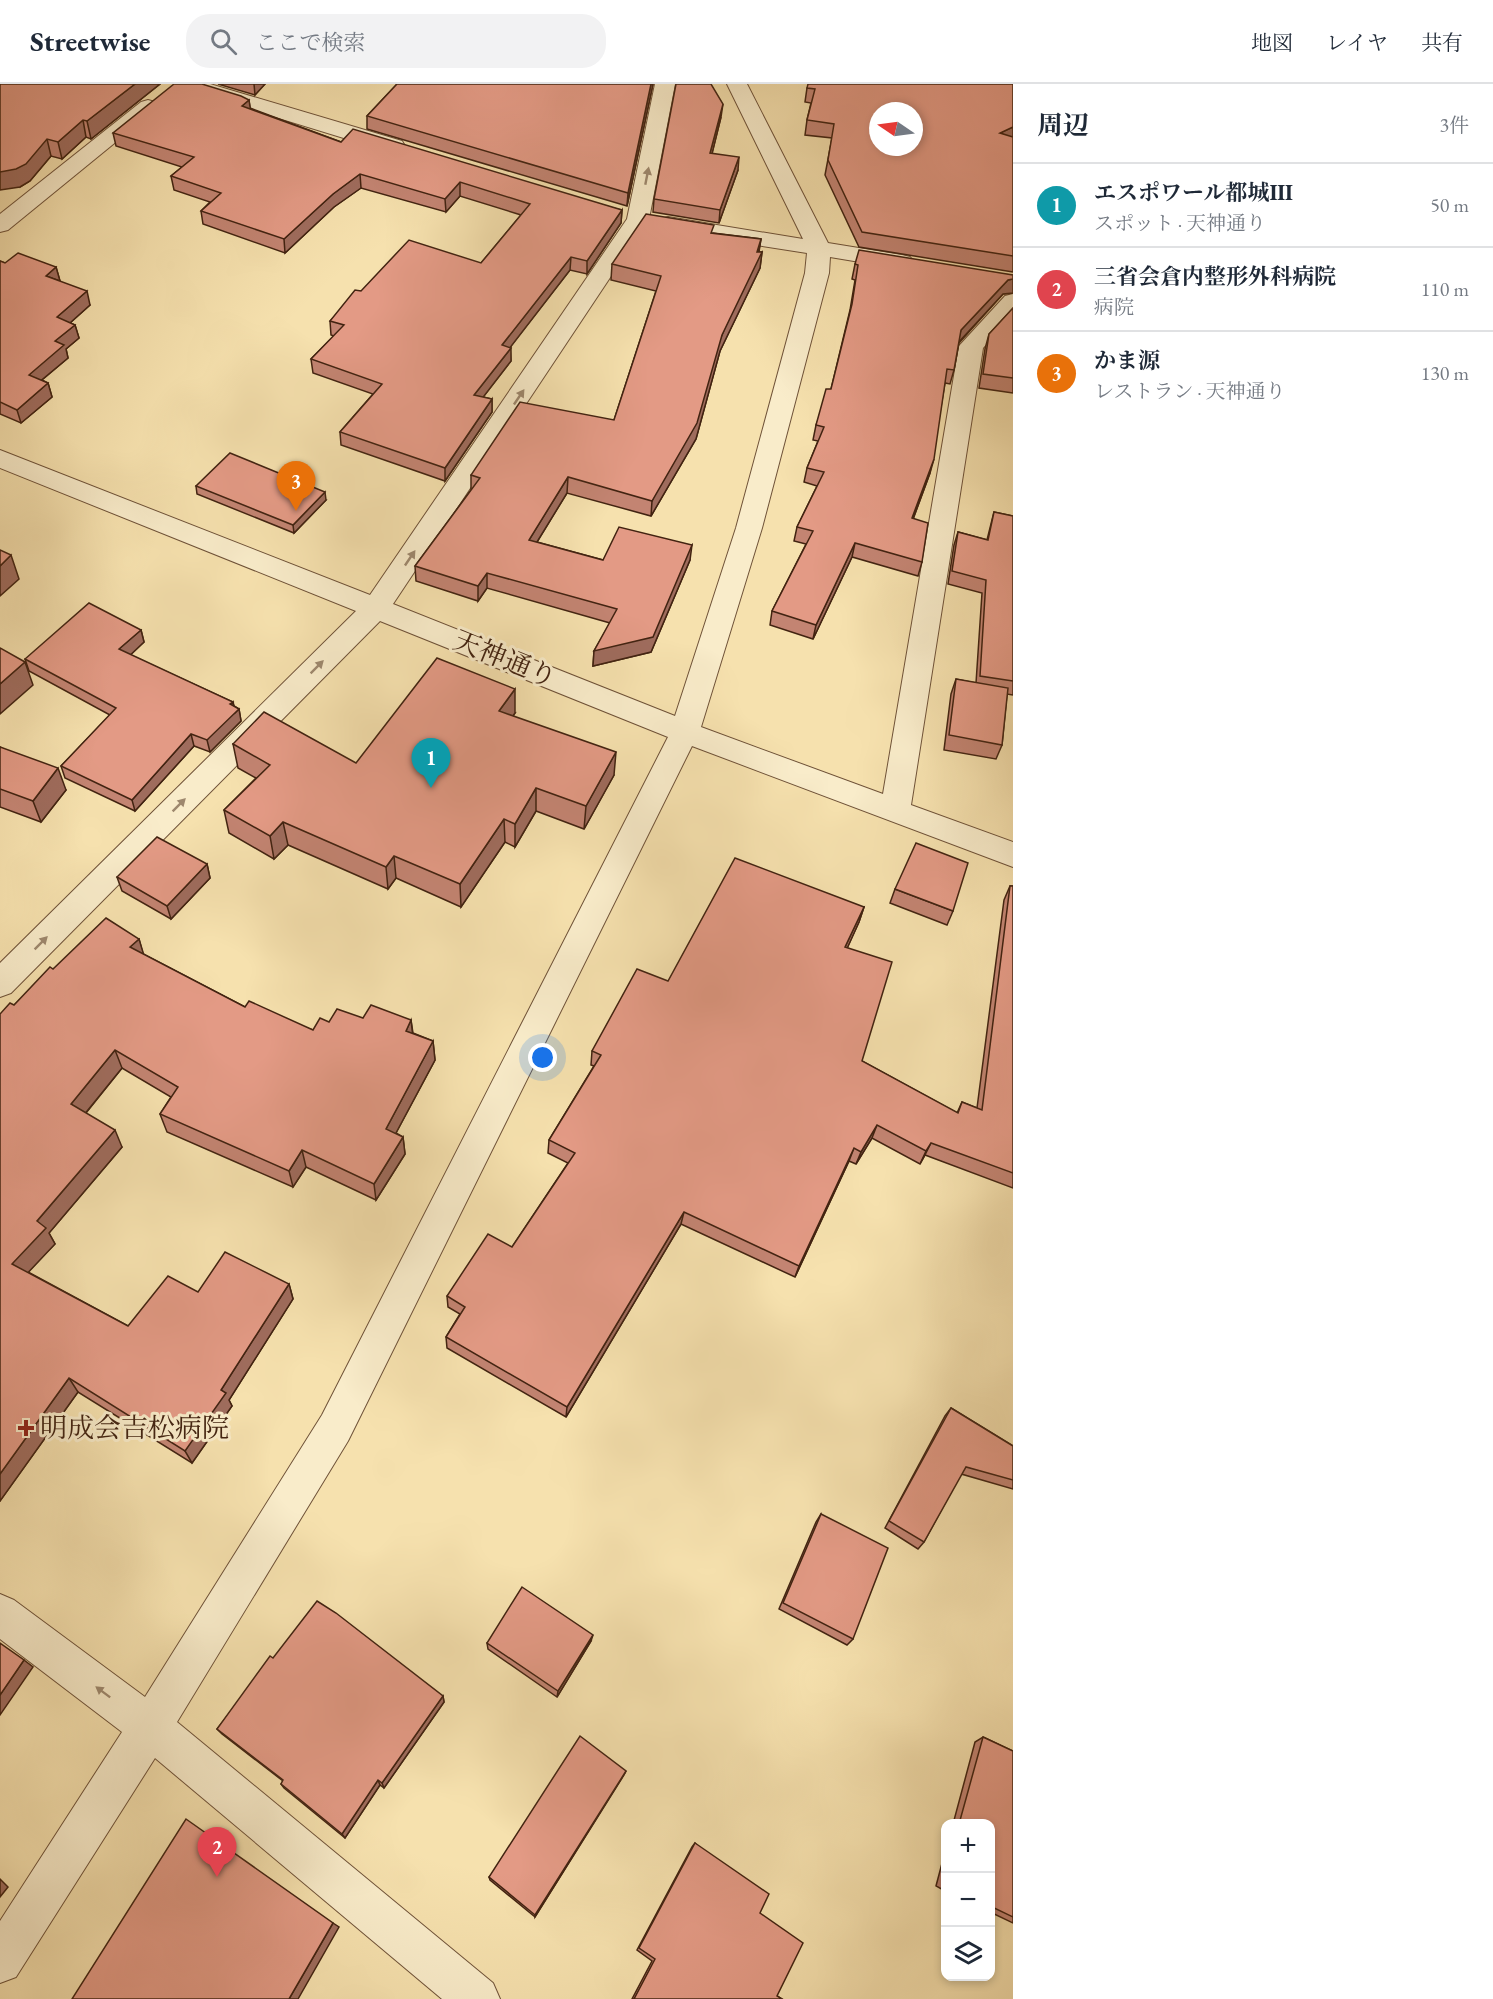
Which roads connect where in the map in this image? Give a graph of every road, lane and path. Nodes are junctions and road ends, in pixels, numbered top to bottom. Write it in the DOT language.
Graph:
graph roads {
  1 [pos="176,84"];
  2 [pos="188,84"];
  3 [pos="665,84"];
  4 [pos="736,84"];
  5 [pos="413,152"];
  6 [pos="627,216"];
  7 [pos="0,225"];
  8 [pos="819,249"];
  9 [pos="923,266"];
  10 [pos="1013,301"];
  11 [pos="0,458"];
  12 [pos="377,607"];
  13 [pos="686,732"];
  14 [pos="895,811"];
  15 [pos="1013,855"];
  16 [pos="0,984"];
  17 [pos="0,1614"];
  18 [pos="150,1727"];
  19 [pos="0,1961"];
  20 [pos="477,1999"];
  1 -- 7 [label="street"];
  2 -- 5 [label="street"];
  6 -- 3 [label="street, one-way"];
  4 -- 8 [label="street"];
  6 -- 8 [label="street"];
  12 -- 6 [label="street, one-way"];
  8 -- 9 [label="street"];
  8 -- 13 [label="street"];
  10 -- 14 [label="street"];
  11 -- 12 [label="street, 天神通り"];
  12 -- 13 [label="street, 天神通り"];
  16 -- 12 [label="street, one-way"];
  13 -- 14 [label="street, 天神通り"];
  13 -- 18 [label="street"];
  14 -- 15 [label="street, 天神通り"];
  18 -- 17 [label="street, one-way"];
  18 -- 19 [label="street"];
  18 -- 20 [label="street"];
}
